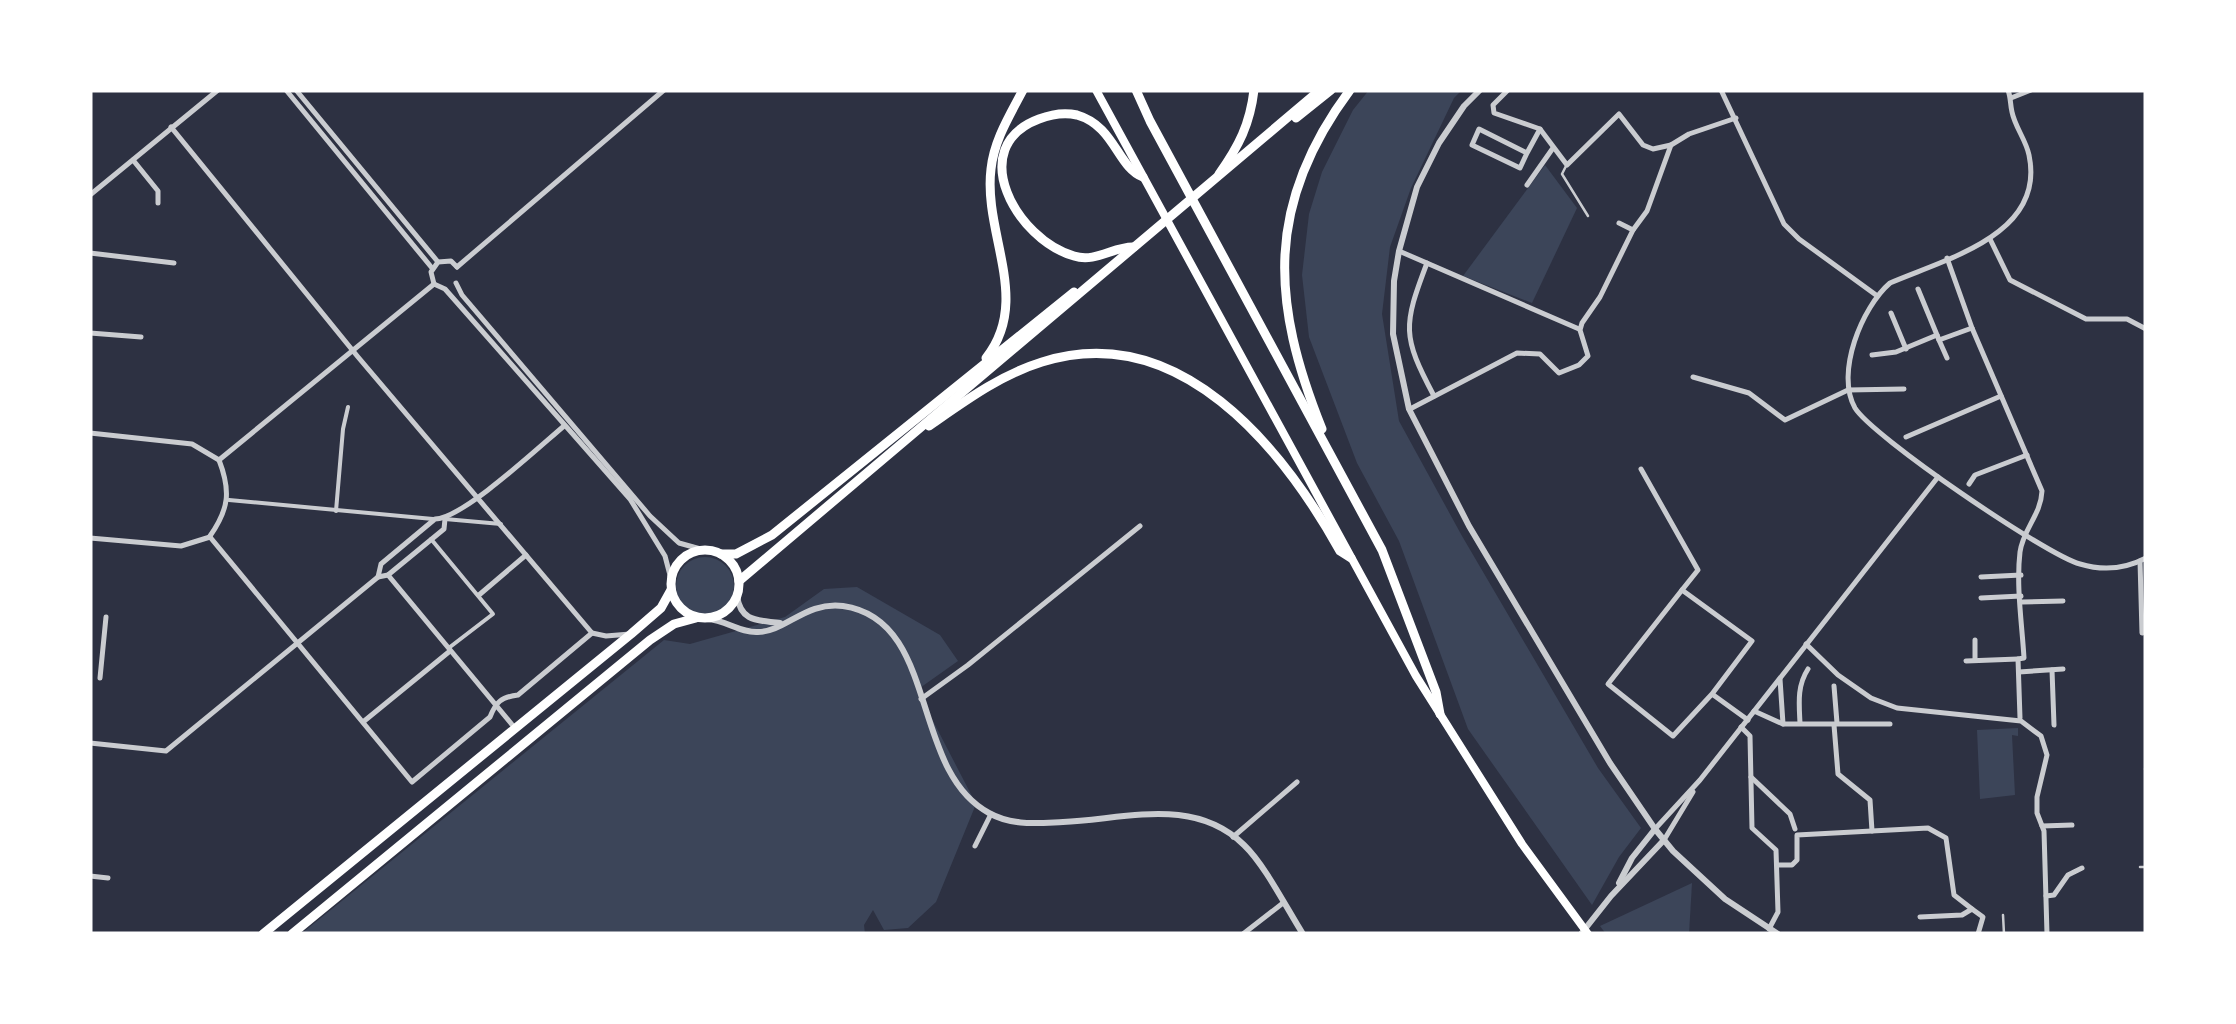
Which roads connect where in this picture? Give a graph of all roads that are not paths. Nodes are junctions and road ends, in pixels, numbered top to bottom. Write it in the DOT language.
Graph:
graph roads {
  1 [pos="218,90"];
  2 [pos="286,90"];
  3 [pos="296,90"];
  4 [pos="664,90"];
  5 [pos="1023,90"];
  6 [pos="1096,90"];
  7 [pos="1136,90"];
  8 [pos="1254,90"];
  9 [pos="1320,90"];
  10 [pos="1331,90"];
  11 [pos="1350,90"];
  12 [pos="1480,90"];
  13 [pos="1508,90"];
  14 [pos="1721,90"];
  15 [pos="2008,90"];
  16 [pos="2031,90"];
  17 [pos="1308,94"];
  18 [pos="2011,98"];
  19 [pos="1304,113"];
  20 [pos="1736,118"];
  21 [pos="171,127"];
  22 [pos="1280,127"];
  23 [pos="1540,130"];
  24 [pos="1671,145"];
  25 [pos="1553,148"];
  26 [pos="1527,153"];
  27 [pos="132,160"];
  28 [pos="1567,165"];
  29 [pos="1142,177"];
  30 [pos="1212,184"];
  31 [pos="1527,186"];
  32 [pos="90,194"];
  33 [pos="158,203"];
  34 [pos="1588,216"];
  35 [pos="1619,223"];
  36 [pos="1633,230"];
  37 [pos="1990,239"];
  38 [pos="1134,247"];
  39 [pos="1398,251"];
  40 [pos="90,254"];
  41 [pos="1121,258"];
  42 [pos="1947,258"];
  43 [pos="438,262"];
  44 [pos="174,263"];
  45 [pos="1426,263"];
  46 [pos="457,267"];
  47 [pos="432,268"];
  48 [pos="456,283"];
  49 [pos="434,284"];
  50 [pos="445,289"];
  51 [pos="1918,289"];
  52 [pos="1876,295"];
  53 [pos="1575,312"];
  54 [pos="1891,313"];
  55 [pos="1586,317"];
  56 [pos="1972,328"];
  57 [pos="2146,329"];
  58 [pos="1580,330"];
  59 [pos="90,332"];
  60 [pos="141,337"];
  61 [pos="1938,338"];
  62 [pos="353,349"];
  63 [pos="1906,349"];
  64 [pos="1872,355"];
  65 [pos="1947,358"];
  66 [pos="1693,377"];
  67 [pos="1904,389"];
  68 [pos="1848,390"];
  69 [pos="1434,396"];
  70 [pos="2001,396"];
  71 [pos="935,405"];
  72 [pos="348,407"];
  73 [pos="1408,409"];
  74 [pos="564,426"];
  75 [pos="90,433"];
  76 [pos="1906,438"];
  77 [pos="889,452"];
  78 [pos="1333,454"];
  79 [pos="2026,455"];
  80 [pos="219,460"];
  81 [pos="1641,468"];
  82 [pos="1938,477"];
  83 [pos="1970,484"];
  84 [pos="478,497"];
  85 [pos="229,500"];
  86 [pos="336,511"];
  87 [pos="435,520"];
  88 [pos="446,520"];
  89 [pos="502,524"];
  90 [pos="1140,526"];
  91 [pos="2025,533"];
  92 [pos="210,536"];
  93 [pos="90,538"];
  94 [pos="432,539"];
  95 [pos="704,550"];
  96 [pos="527,554"];
  97 [pos="720,554"];
  98 [pos="1351,558"];
  99 [pos="2143,560"];
  100 [pos="388,575"];
  101 [pos="2021,575"];
  102 [pos="378,576"];
  103 [pos="1981,577"];
  104 [pos="739,580"];
  105 [pos="671,585"];
  106 [pos="1682,590"];
  107 [pos="479,595"];
  108 [pos="737,596"];
  109 [pos="1982,598"];
  110 [pos="2022,599"];
  111 [pos="2063,601"];
  112 [pos="106,618"];
  113 [pos="696,618"];
  114 [pos="708,619"];
  115 [pos="780,623"];
  116 [pos="592,633"];
  117 [pos="2142,633"];
  118 [pos="631,634"];
  119 [pos="1975,640"];
  120 [pos="299,644"];
  121 [pos="1806,644"];
  122 [pos="90,649"];
  123 [pos="450,649"];
  124 [pos="103,650"];
  125 [pos="2018,658"];
  126 [pos="1976,660"];
  127 [pos="1966,661"];
  128 [pos="1808,668"];
  129 [pos="2052,670"];
  130 [pos="2064,670"];
  131 [pos="2019,672"];
  132 [pos="100,678"];
  133 [pos="1780,678"];
  134 [pos="1834,686"];
  135 [pos="1712,694"];
  136 [pos="922,699"];
  137 [pos="496,703"];
  138 [pos="1754,711"];
  139 [pos="1440,714"];
  140 [pos="2020,718"];
  141 [pos="1748,720"];
  142 [pos="363,722"];
  143 [pos="1783,724"];
  144 [pos="1800,724"];
  145 [pos="1836,724"];
  146 [pos="1890,724"];
  147 [pos="2054,725"];
  148 [pos="515,728"];
  149 [pos="1741,728"];
  150 [pos="90,743"];
  151 [pos="1751,777"];
  152 [pos="1700,780"];
  153 [pos="1297,782"];
  154 [pos="990,814"];
  155 [pos="2072,825"];
  156 [pos="2042,826"];
  157 [pos="1795,829"];
  158 [pos="1655,830"];
  159 [pos="1872,831"];
  160 [pos="1233,837"];
  161 [pos="1664,840"];
  162 [pos="974,846"];
  163 [pos="1777,865"];
  164 [pos="2146,866"];
  165 [pos="2140,867"];
  166 [pos="2082,868"];
  167 [pos="90,876"];
  168 [pos="108,878"];
  169 [pos="1613,894"];
  170 [pos="2046,898"];
  171 [pos="1283,903"];
  172 [pos="1972,909"];
  173 [pos="2003,914"];
  174 [pos="1920,917"];
  175 [pos="1769,929"];
  176 [pos="263,934"];
  177 [pos="292,934"];
  178 [pos="1243,934"];
  179 [pos="1303,934"];
  180 [pos="1584,934"];
  181 [pos="1778,934"];
  182 [pos="1978,934"];
  183 [pos="2004,934"];
  184 [pos="2047,934"];
  1 -- 21 [label="street"];
  2 -- 47 [label="street"];
  3 -- 43 [label="street"];
  4 -- 46 [label="street"];
  5 -- 71 [label="main road"];
  6 -- 29 [label="main road"];
  7 -- 78 [label="main road"];
  8 -- 30 [label="main road"];
  9 -- 17 [label="main road"];
  10 -- 19 [label="main road"];
  11 -- 78 [label="main road"];
  12 -- 39 [label="street"];
  13 -- 23 [label="street"];
  14 -- 20 [label="street"];
  15 -- 18 [label="street"];
  16 -- 18 [label="street"];
  17 -- 19 [label="main road"];
  17 -- 22 [label="main road"];
  18 -- 37 [label="street"];
  19 -- 22 [label="main road"];
  20 -- 24 [label="street"];
  20 -- 52 [label="street"];
  21 -- 27 [label="street"];
  21 -- 62 [label="street"];
  22 -- 30 [label="main road"];
  23 -- 25 [label="street"];
  23 -- 26 [label="street"];
  24 -- 28 [label="street"];
  24 -- 36 [label="street"];
  25 -- 28 [label="street"];
  25 -- 31 [label="street"];
  26 -- 26 [label="street"];
  27 -- 32 [label="street"];
  27 -- 33 [label="street"];
  28 -- 34 [label="lane"];
  29 -- 38 [label="main road"];
  29 -- 98 [label="main road"];
  30 -- 38 [label="main road"];
  35 -- 36 [label="street"];
  36 -- 55 [label="street"];
  37 -- 42 [label="street"];
  37 -- 57 [label="street"];
  38 -- 41 [label="main road"];
  39 -- 45 [label="street"];
  39 -- 73 [label="street"];
  40 -- 44 [label="street"];
  41 -- 71 [label="main road"];
  41 -- 77 [label="main road"];
  42 -- 52 [label="street"];
  42 -- 56 [label="street"];
  43 -- 46 [label="street"];
  43 -- 47 [label="street"];
  45 -- 58 [label="street"];
  45 -- 69 [label="street"];
  46 -- 48 [label="street"];
  47 -- 49 [label="street"];
  48 -- 50 [label="street"];
  48 -- 95 [label="street"];
  49 -- 50 [label="street"];
  49 -- 62 [label="street"];
  50 -- 74 [label="street"];
  51 -- 61 [label="street"];
  52 -- 68 [label="street"];
  53 -- 55 [label="street"];
  54 -- 63 [label="street"];
  55 -- 58 [label="street"];
  56 -- 61 [label="street"];
  56 -- 70 [label="street"];
  58 -- 69 [label="street"];
  59 -- 60 [label="street"];
  61 -- 63 [label="street"];
  61 -- 65 [label="street"];
  62 -- 80 [label="street"];
  62 -- 84 [label="street"];
  63 -- 64 [label="street"];
  66 -- 68 [label="street"];
  67 -- 68 [label="street"];
  68 -- 82 [label="street"];
  69 -- 73 [label="street"];
  70 -- 76 [label="street"];
  70 -- 79 [label="street"];
  71 -- 97 [label="main road"];
  72 -- 86 [label="street"];
  73 -- 158 [label="street"];
  74 -- 84 [label="street"];
  74 -- 105 [label="street"];
  75 -- 80 [label="street"];
  77 -- 98 [label="main road"];
  77 -- 104 [label="main road"];
  78 -- 139 [label="main road"];
  79 -- 83 [label="street"];
  79 -- 91 [label="street"];
  80 -- 85 [label="street"];
  81 -- 106 [label="street"];
  82 -- 91 [label="street"];
  82 -- 121 [label="street"];
  84 -- 88 [label="street"];
  84 -- 89 [label="street"];
  85 -- 86 [label="street"];
  85 -- 92 [label="street"];
  86 -- 87 [label="street"];
  87 -- 88 [label="street"];
  87 -- 102 [label="street"];
  88 -- 89 [label="street"];
  88 -- 94 [label="street"];
  89 -- 96 [label="street"];
  90 -- 136 [label="street"];
  91 -- 99 [label="street"];
  91 -- 101 [label="street"];
  92 -- 93 [label="street"];
  92 -- 120 [label="street"];
  94 -- 100 [label="street"];
  94 -- 107 [label="street"];
  95 -- 97 [label="main road"];
  95 -- 105 [label="main road"];
  96 -- 107 [label="street"];
  96 -- 116 [label="street"];
  97 -- 104 [label="main road"];
  98 -- 139 [label="main road"];
  99 -- 117 [label="street"];
  100 -- 102 [label="street"];
  100 -- 123 [label="street"];
  101 -- 103 [label="street"];
  101 -- 110 [label="street"];
  102 -- 120 [label="street"];
  104 -- 108 [label="main road"];
  105 -- 113 [label="main road"];
  105 -- 118 [label="main road"];
  106 -- 135 [label="street"];
  106 -- 135 [label="street"];
  107 -- 123 [label="street"];
  108 -- 114 [label="main road"];
  108 -- 115 [label="street"];
  109 -- 110 [label="street"];
  110 -- 111 [label="street"];
  110 -- 125 [label="street"];
  112 -- 124 [label="street"];
  113 -- 114 [label="main road"];
  113 -- 177 [label="main road"];
  114 -- 115 [label="street"];
  115 -- 136 [label="street"];
  116 -- 118 [label="street"];
  116 -- 137 [label="street"];
  118 -- 148 [label="main road"];
  119 -- 126 [label="street"];
  120 -- 142 [label="street"];
  120 -- 150 [label="street"];
  121 -- 133 [label="street"];
  121 -- 156 [label="street"];
  122 -- 124 [label="street"];
  123 -- 137 [label="street"];
  123 -- 142 [label="street"];
  124 -- 132 [label="street"];
  125 -- 126 [label="street"];
  125 -- 131 [label="street"];
  126 -- 127 [label="street"];
  128 -- 144 [label="street"];
  129 -- 130 [label="street"];
  129 -- 131 [label="street"];
  129 -- 147 [label="street"];
  131 -- 140 [label="street"];
  133 -- 138 [label="street"];
  133 -- 143 [label="street"];
  134 -- 145 [label="street"];
  135 -- 141 [label="street"];
  136 -- 154 [label="street"];
  137 -- 142 [label="street"];
  137 -- 148 [label="street"];
  138 -- 141 [label="street"];
  138 -- 143 [label="street"];
  139 -- 180 [label="main road"];
  141 -- 149 [label="street"];
  143 -- 144 [label="street"];
  144 -- 145 [label="street"];
  145 -- 146 [label="street"];
  145 -- 159 [label="street"];
  148 -- 176 [label="main road"];
  149 -- 151 [label="street"];
  149 -- 152 [label="street"];
  151 -- 157 [label="street"];
  151 -- 163 [label="street"];
  152 -- 158 [label="street"];
  152 -- 161 [label="street"];
  153 -- 160 [label="street"];
  154 -- 160 [label="street"];
  154 -- 162 [label="street"];
  155 -- 156 [label="street"];
  156 -- 170 [label="street"];
  158 -- 161 [label="street"];
  158 -- 169 [label="street"];
  159 -- 163 [label="street"];
  159 -- 172 [label="street"];
  160 -- 171 [label="street"];
  161 -- 169 [label="street"];
  161 -- 175 [label="street"];
  163 -- 175 [label="street"];
  164 -- 165 [label="lane"];
  166 -- 170 [label="street"];
  167 -- 168 [label="street"];
  169 -- 180 [label="street"];
  170 -- 184 [label="street"];
  171 -- 178 [label="street"];
  171 -- 179 [label="street"];
  172 -- 174 [label="street"];
  172 -- 182 [label="street"];
  173 -- 183 [label="lane"];
  175 -- 181 [label="street"];
}
